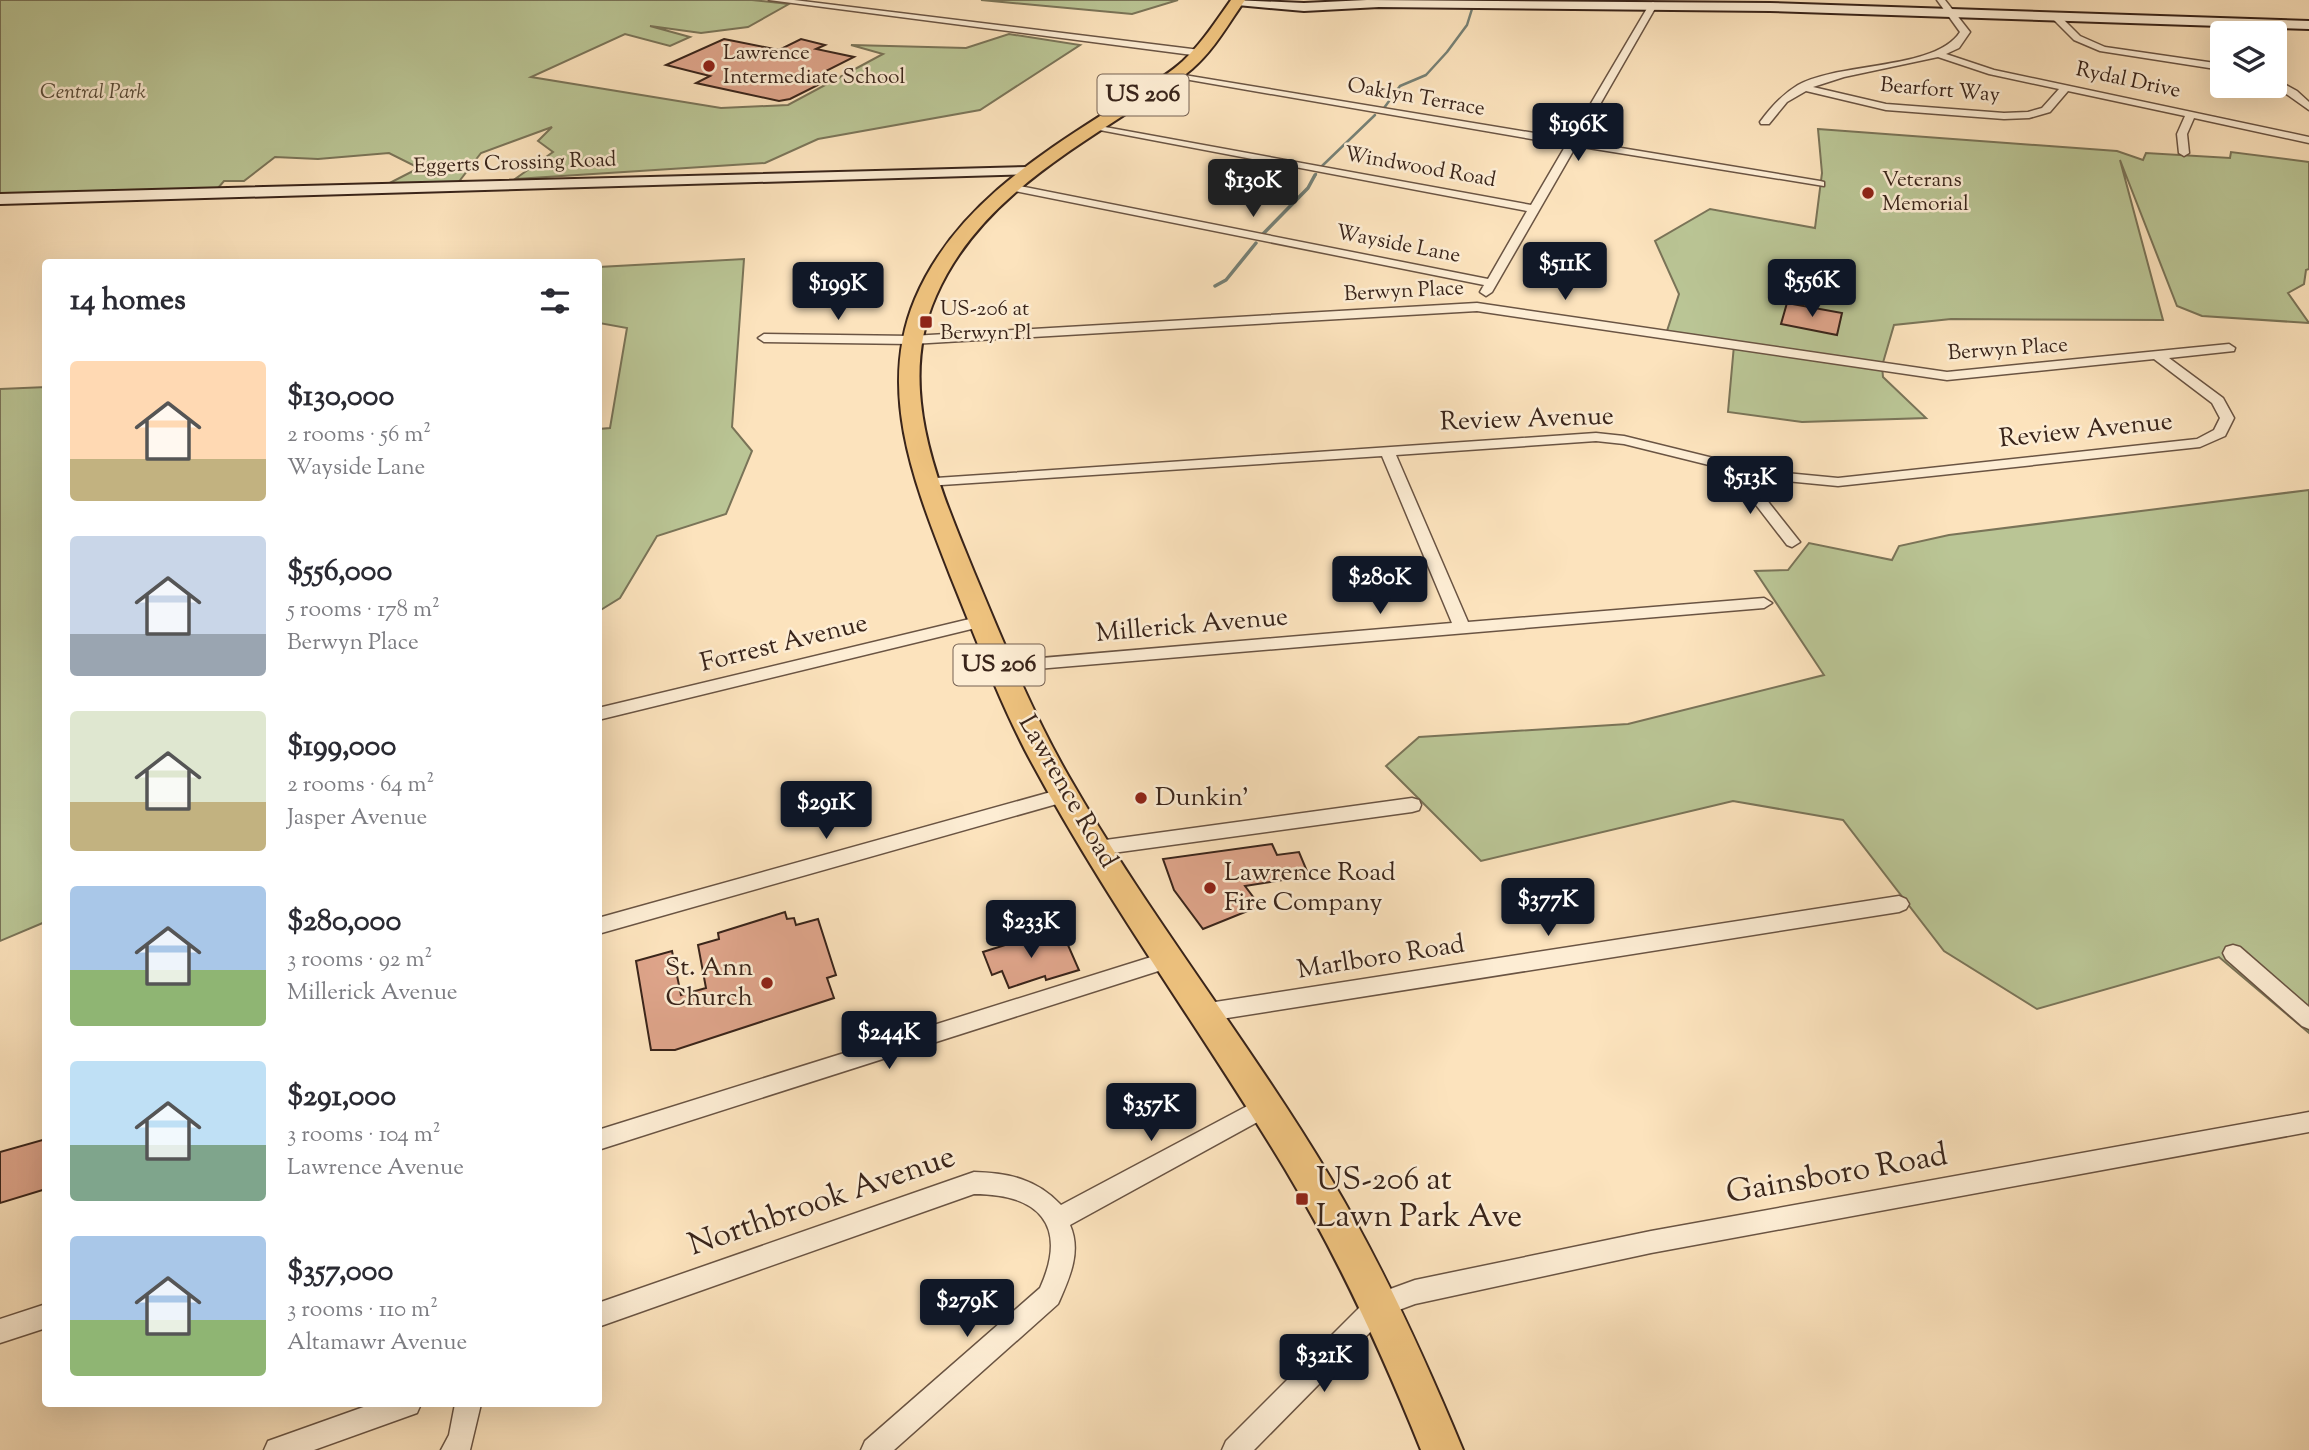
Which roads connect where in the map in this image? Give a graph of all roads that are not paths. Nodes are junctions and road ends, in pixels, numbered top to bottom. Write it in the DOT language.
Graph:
graph roads {
  1 [pos="772,0"];
  2 [pos="1941,0"];
  3 [pos="1238,1"];
  4 [pos="1542,2"];
  5 [pos="1653,5"];
  6 [pos="1952,13"];
  7 [pos="2056,16"];
  8 [pos="2309,25"];
  9 [pos="1200,53"];
  10 [pos="1940,55"];
  11 [pos="2210,65"];
  12 [pos="1172,76"];
  13 [pos="1802,87"];
  14 [pos="2065,88"];
  15 [pos="2287,89"];
  16 [pos="2309,107"];
  17 [pos="2191,115"];
  18 [pos="1765,122"];
  19 [pos="1094,128"];
  20 [pos="2309,140"];
  21 [pos="1570,144"];
  22 [pos="2184,153"];
  23 [pos="1020,179"];
  24 [pos="1820,184"];
  25 [pos="0,199"];
  26 [pos="1532,209"];
  27 [pos="1491,284"];
  28 [pos="1477,307"];
  29 [pos="764,338"];
  30 [pos="912,340"];
  31 [pos="2223,349"];
  32 [pos="2158,355"];
  33 [pos="1387,451"];
  34 [pos="1735,469"];
  35 [pos="926,482"];
  36 [pos="1792,542"];
  37 [pos="1764,603"];
  38 [pos="982,621"];
  39 [pos="1463,629"];
  40 [pos="1000,666"];
  41 [pos="602,714"];
  42 [pos="1065,795"];
  43 [pos="1412,805"];
  44 [pos="1098,848"];
  45 [pos="1899,904"];
  46 [pos="602,925"];
  47 [pos="2233,953"];
  48 [pos="1167,960"];
  49 [pos="1202,1013"];
  50 [pos="2309,1020"];
  51 [pos="1266,1106"];
  52 [pos="2309,1122"];
  53 [pos="602,1139"];
  54 [pos="1058,1219"];
  55 [pos="1380,1305"];
  56 [pos="602,1314"];
  57 [pos="42,1317"];
  58 [pos="0,1331"];
  59 [pos="399,1407"];
  60 [pos="467,1407"];
  61 [pos="277,1450"];
  62 [pos="454,1450"];
  63 [pos="874,1450"];
  64 [pos="1235,1450"];
  65 [pos="1442,1450"];
  1 -- 9 [label="street"];
  2 -- 6 [label="street"];
  3 -- 4 [label="street"];
  3 -- 9 [label="main road, Lawrence Road / US 206"];
  4 -- 5 [label="street"];
  5 -- 6 [label="street"];
  5 -- 21 [label="street"];
  6 -- 7 [label="street"];
  6 -- 10 [label="street"];
  7 -- 8 [label="street"];
  7 -- 11 [label="street"];
  9 -- 12 [label="main road, Lawrence Road / US 206"];
  10 -- 13 [label="street"];
  10 -- 14 [label="street, Rydal Drive"];
  12 -- 19 [label="main road, Lawrence Road / US 206"];
  12 -- 21 [label="street, Oaklyn Terrace"];
  13 -- 14 [label="street, Bearfort Way"];
  13 -- 18 [label="street"];
  14 -- 17 [label="street, Rydal Drive"];
  15 -- 16 [label="street"];
  17 -- 20 [label="street, Rydal Drive"];
  17 -- 22 [label="street"];
  19 -- 23 [label="main road, Lawrence Road / US 206"];
  19 -- 26 [label="street, Windwood Road"];
  21 -- 24 [label="street, Oaklyn Terrace"];
  21 -- 26 [label="street"];
  23 -- 25 [label="street, Eggerts Crossing Road"];
  23 -- 27 [label="street, Wayside Lane"];
  23 -- 30 [label="main road, Lawrence Road / US 206"];
  26 -- 27 [label="street"];
  27 -- 28 [label="street"];
  28 -- 30 [label="street, Berwyn Place"];
  28 -- 32 [label="street, Berwyn Place"];
  29 -- 30 [label="street, Berwyn Place"];
  30 -- 35 [label="main road, Lawrence Road / US 206"];
  31 -- 32 [label="street, Berwyn Place"];
  32 -- 34 [label="street, Review Avenue"];
  33 -- 34 [label="street, Review Avenue"];
  33 -- 35 [label="street, Review Avenue"];
  33 -- 39 [label="street"];
  34 -- 36 [label="street"];
  35 -- 38 [label="main road, Lawrence Road / US 206"];
  37 -- 39 [label="street, Millerick Avenue"];
  38 -- 40 [label="main road, Lawrence Road / US 206"];
  38 -- 41 [label="street, Forrest Avenue"];
  39 -- 40 [label="street, Millerick Avenue"];
  40 -- 42 [label="main road, Lawrence Road / US 206"];
  42 -- 44 [label="main road, Lawrence Road / US 206"];
  42 -- 46 [label="street"];
  43 -- 44 [label="street"];
  44 -- 48 [label="main road, Lawrence Road / US 206"];
  45 -- 49 [label="street, Marlboro Road"];
  47 -- 50 [label="street"];
  48 -- 49 [label="main road, Lawrence Road / US 206"];
  48 -- 53 [label="street"];
  49 -- 51 [label="main road, Lawrence Road / US 206"];
  51 -- 54 [label="street"];
  51 -- 55 [label="main road, Lawrence Road / US 206"];
  52 -- 55 [label="street, Gainsboro Road"];
  54 -- 56 [label="street, Northbrook Avenue"];
  54 -- 63 [label="street"];
  55 -- 64 [label="street"];
  55 -- 65 [label="main road, Lawrence Road / US 206"];
  57 -- 58 [label="street"];
  59 -- 61 [label="street"];
  60 -- 62 [label="street"];
}
